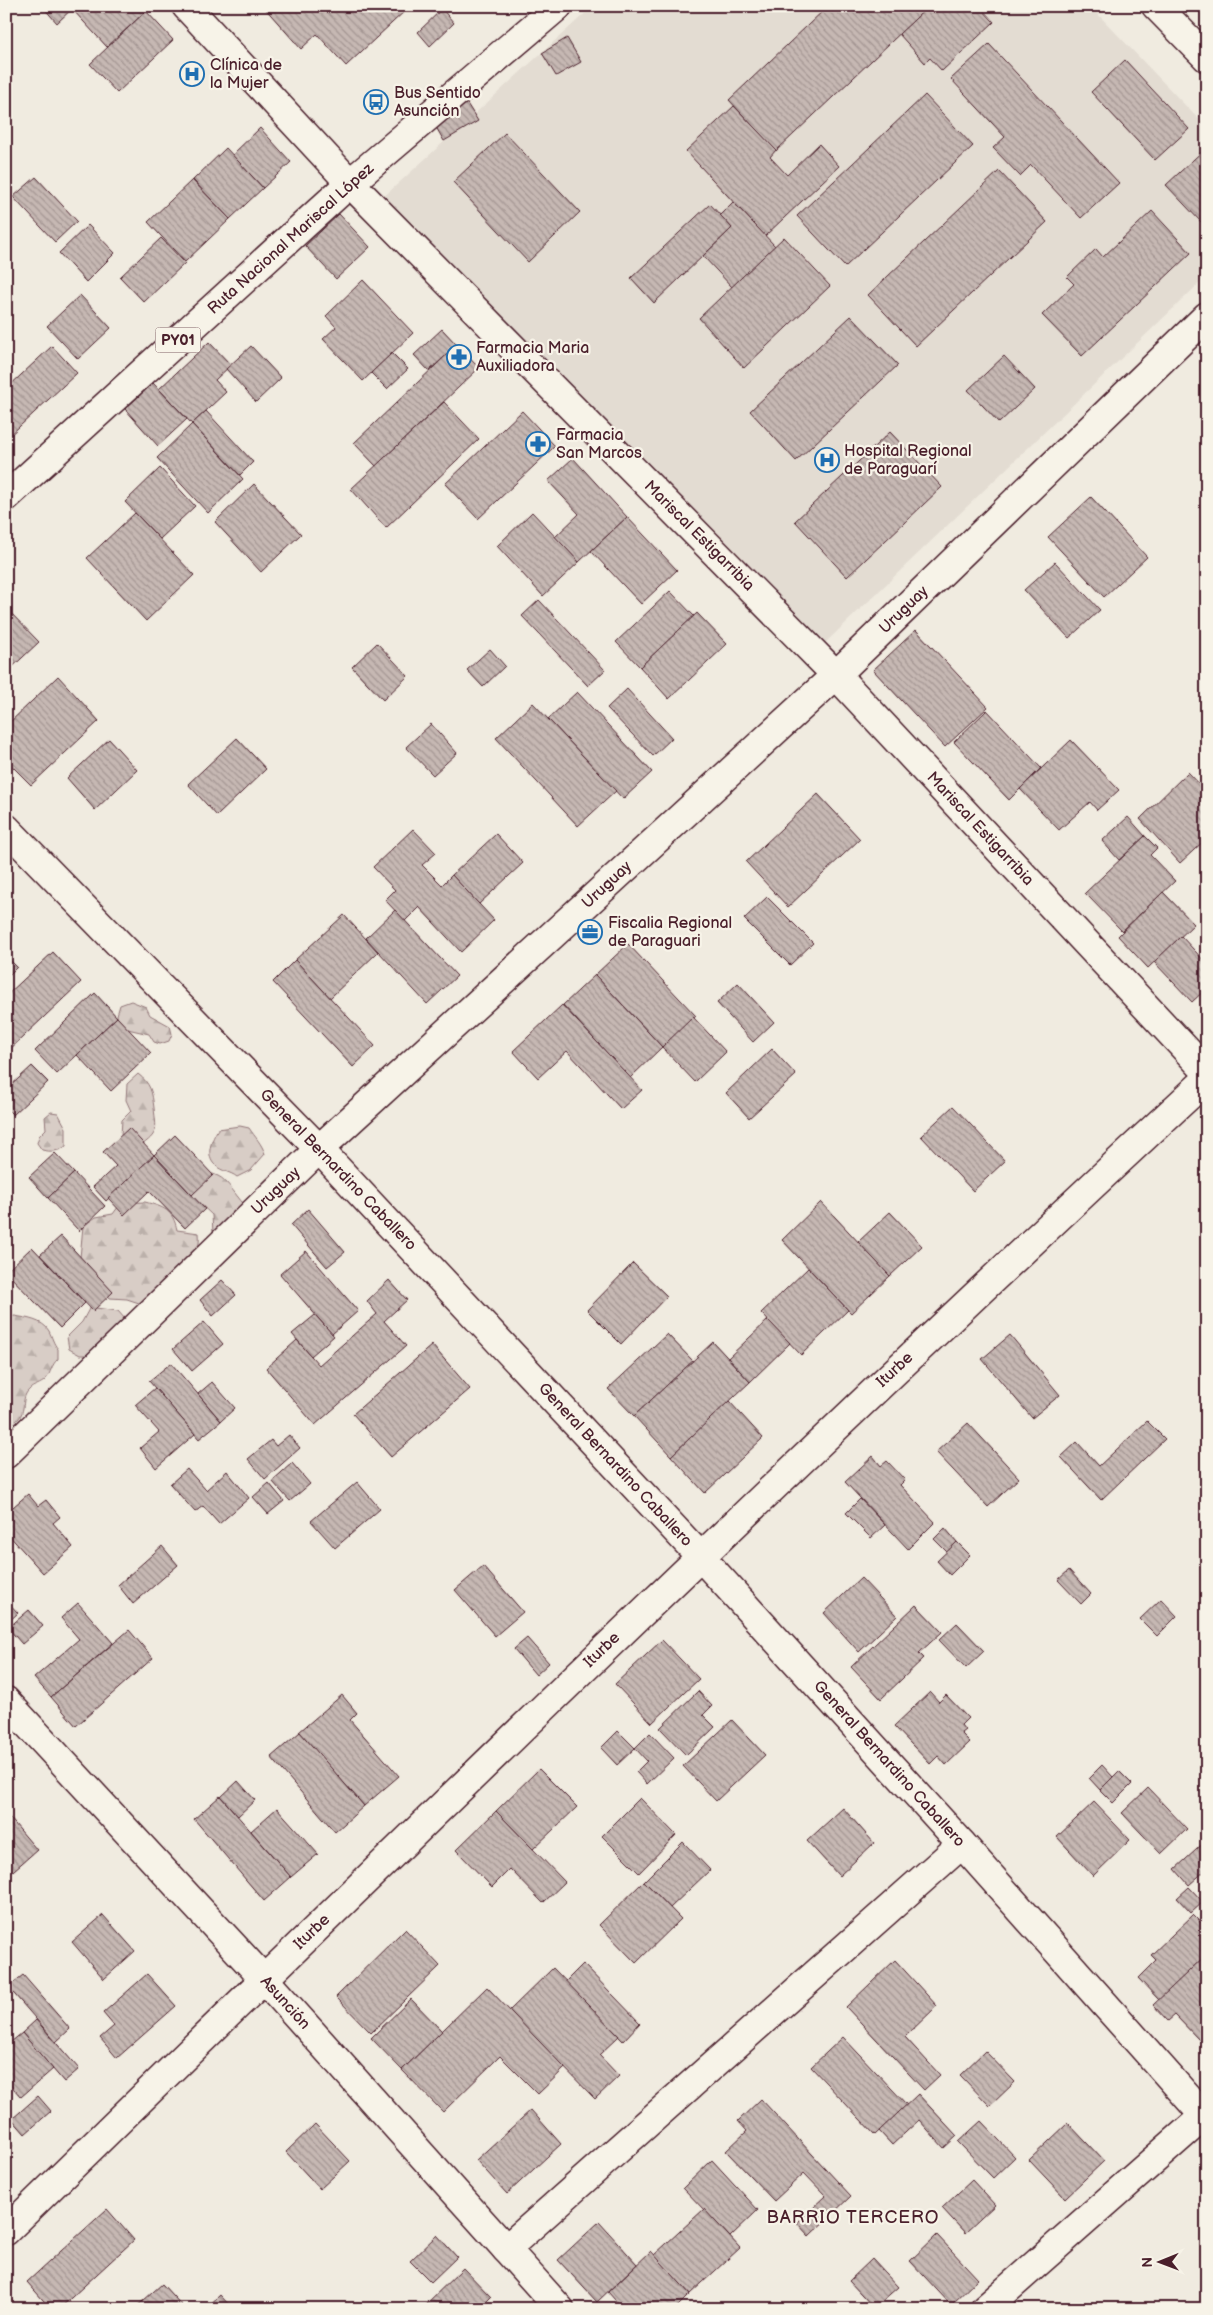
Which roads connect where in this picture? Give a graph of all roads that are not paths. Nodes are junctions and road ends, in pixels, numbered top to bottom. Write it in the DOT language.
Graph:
graph roads {
  1 [pos="186,6"];
  2 [pos="558,6"];
  3 [pos="1156,6"];
  4 [pos="1207,58"];
  5 [pos="350,184"];
  6 [pos="1207,316"];
  7 [pos="6,497"];
  8 [pos="836,675"];
  9 [pos="6,828"];
  10 [pos="1207,1072"];
  11 [pos="1207,1079"];
  12 [pos="319,1149"];
  13 [pos="6,1454"];
  14 [pos="700,1556"];
  15 [pos="6,1701"];
  16 [pos="962,1844"];
  17 [pos="264,1979"];
  18 [pos="1205,2118"];
  19 [pos="6,2231"];
  20 [pos="506,2249"];
  21 [pos="560,2309"];
  22 [pos="985,2309"];
  1 -- 5 [label="main road, Mariscal Estigarribia"];
  2 -- 5 [label="main road, Ruta Nacional Mariscal López / PY01"];
  3 -- 4 [label="main road"];
  5 -- 7 [label="main road, Ruta Nacional Mariscal López / PY01"];
  5 -- 8 [label="main road, Mariscal Estigarribia"];
  6 -- 8 [label="main road, Uruguay"];
  8 -- 10 [label="main road, Mariscal Estigarribia"];
  8 -- 12 [label="main road, Uruguay"];
  9 -- 12 [label="main road, General Bernardino Caballero"];
  11 -- 14 [label="main road, Iturbe"];
  12 -- 13 [label="main road, Uruguay"];
  12 -- 14 [label="main road, General Bernardino Caballero"];
  14 -- 16 [label="main road, General Bernardino Caballero"];
  14 -- 17 [label="main road, Iturbe"];
  15 -- 17 [label="main road, Asunción"];
  16 -- 18 [label="main road, General Bernardino Caballero"];
  16 -- 20 [label="main road"];
  17 -- 19 [label="main road, Iturbe"];
  17 -- 20 [label="main road, Asunción"];
  18 -- 22 [label="main road"];
  20 -- 21 [label="main road, Asunción"];
}
